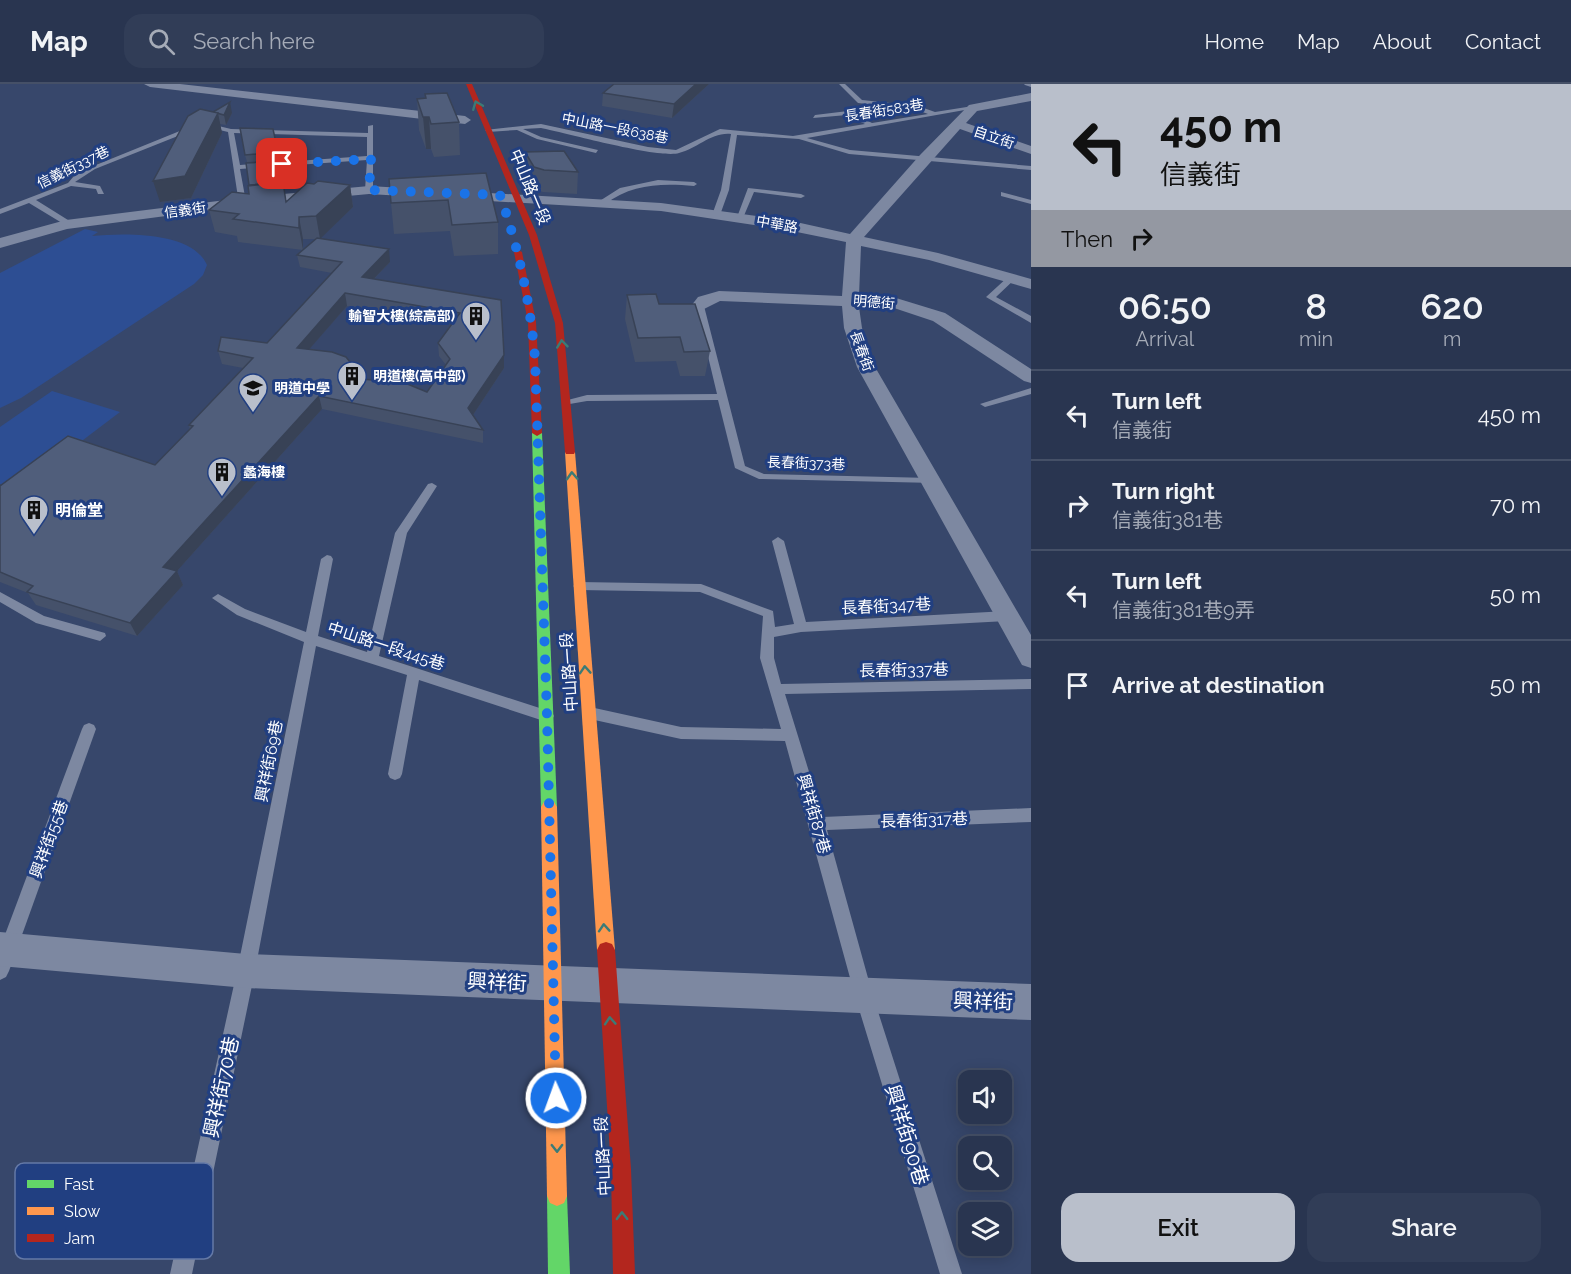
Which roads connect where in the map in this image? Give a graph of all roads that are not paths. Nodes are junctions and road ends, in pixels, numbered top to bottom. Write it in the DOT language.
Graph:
graph roads {
  1 [pos="150,84"];
  2 [pos="469,84"];
  3 [pos="842,84"];
  4 [pos="1028,99"];
  5 [pos="458,102"];
  6 [pos="973,108"];
  7 [pos="935,114"];
  8 [pos="815,117"];
  9 [pos="465,120"];
  10 [pos="957,124"];
  11 [pos="871,125"];
  12 [pos="513,128"];
  13 [pos="488,130"];
  14 [pos="231,131"];
  15 [pos="734,132"];
  16 [pos="473,137"];
  17 [pos="799,137"];
  18 [pos="1031,150"];
  19 [pos="596,151"];
  20 [pos="925,158"];
  21 [pos="371,159"];
  22 [pos="237,167"];
  23 [pos="1031,168"];
  24 [pos="70,184"];
  25 [pos="694,184"];
  26 [pos="369,190"];
  27 [pos="497,191"];
  28 [pos="101,192"];
  29 [pos="1004,194"];
  30 [pos="801,196"];
  31 [pos="517,197"];
  32 [pos="30,200"];
  33 [pos="242,202"];
  34 [pos="602,202"];
  35 [pos="1031,202"];
  36 [pos="0,212"];
  37 [pos="716,214"];
  38 [pos="507,216"];
  39 [pos="739,218"];
  40 [pos="66,225"];
  41 [pos="514,236"];
  42 [pos="854,239"];
  43 [pos="0,243"];
  44 [pos="1025,266"];
  45 [pos="1012,278"];
  46 [pos="1031,284"];
  47 [pos="850,300"];
  48 [pos="700,306"];
  49 [pos="1031,320"];
  50 [pos="1031,377"];
  51 [pos="1031,391"];
  52 [pos="722,397"];
  53 [pos="567,403"];
  54 [pos="985,404"];
  55 [pos="931,481"];
  56 [pos="432,486"];
  57 [pos="777,541"];
  58 [pos="327,559"];
  59 [pos="579,586"];
  60 [pos="0,596"];
  61 [pos="218,598"];
  62 [pos="1007,616"];
  63 [pos="801,627"];
  64 [pos="768,633"];
  65 [pos="100,636"];
  66 [pos="311,639"];
  67 [pos="1031,658"];
  68 [pos="372,659"];
  69 [pos="414,672"];
  70 [pos="1031,684"];
  71 [pos="777,689"];
  72 [pos="588,713"];
  73 [pos="547,716"];
  74 [pos="89,729"];
  75 [pos="790,735"];
  76 [pos="395,774"];
  77 [pos="1031,815"];
  78 [pos="817,824"];
  79 [pos="3,957"];
  80 [pos="246,971"];
  81 [pos="552,984"];
  82 [pos="608,986"];
  83 [pos="864,996"];
  84 [pos="1031,1002"];
  85 [pos="205,1163"];
  86 [pos="184,1259"];
  87 [pos="181,1274"];
  88 [pos="559,1274"];
  89 [pos="624,1274"];
  90 [pos="951,1274"];
  1 -- 9 [label="street"];
  13 -- 2 [label="main road, 中山路一段, one-way"];
  3 -- 7 [label="lane"];
  4 -- 6 [label="street"];
  5 -- 9 [label="main road"];
  6 -- 7 [label="lane, 長春街583巷"];
  6 -- 10 [label="street"];
  7 -- 11 [label="lane, 長春街583巷"];
  8 -- 11 [label="lane"];
  9 -- 16 [label="main road"];
  10 -- 18 [label="street, 自立街"];
  10 -- 20 [label="street"];
  11 -- 17 [label="lane, 長春街583巷"];
  12 -- 13 [label="lane, 中山路一段638巷"];
  12 -- 15 [label="lane, 中山路一段638巷"];
  12 -- 19 [label="lane"];
  13 -- 31 [label="main road, 中山路一段"];
  14 -- 21 [label="lane"];
  14 -- 22 [label="lane"];
  14 -- 24 [label="lane, 信義街337巷"];
  15 -- 17 [label="lane, 中山路一段638巷"];
  15 -- 37 [label="lane"];
  17 -- 20 [label="lane"];
  20 -- 23 [label="lane"];
  20 -- 42 [label="street"];
  21 -- 22 [label="lane"];
  21 -- 26 [label="lane"];
  22 -- 33 [label="lane"];
  24 -- 28 [label="lane"];
  24 -- 32 [label="lane, 信義街337巷"];
  25 -- 34 [label="lane"];
  26 -- 27 [label="street, 信義街"];
  26 -- 33 [label="street, 信義街"];
  27 -- 31 [label="street, 信義街"];
  27 -- 38 [label="main road, 中山路一段"];
  29 -- 35 [label="lane"];
  30 -- 39 [label="lane"];
  31 -- 34 [label="street, 中華路"];
  53 -- 31 [label="main road, 中山路一段, one-way"];
  32 -- 36 [label="lane"];
  32 -- 40 [label="lane, 信義街337巷"];
  33 -- 40 [label="street, 信義街"];
  34 -- 37 [label="street, 中華路"];
  37 -- 39 [label="street, 中華路"];
  39 -- 42 [label="street, 中華路"];
  40 -- 43 [label="street, 信義街"];
  41 -- 73 [label="main road, 中山路一段"];
  42 -- 45 [label="street, 中華路"];
  42 -- 47 [label="street, 長春街"];
  44 -- 45 [label="street"];
  45 -- 46 [label="street, 中華路"];
  45 -- 49 [label="lane"];
  47 -- 48 [label="street, 明德街"];
  47 -- 50 [label="street, 明德街"];
  47 -- 55 [label="street, 長春街"];
  48 -- 52 [label="lane, 長春街373巷"];
  51 -- 54 [label="lane"];
  52 -- 53 [label="lane"];
  52 -- 55 [label="lane, 長春街373巷"];
  59 -- 53 [label="main road, 中山路一段, one-way"];
  55 -- 62 [label="street, 長春街"];
  56 -- 68 [label="lane"];
  57 -- 63 [label="lane"];
  58 -- 66 [label="lane, 興祥街69巷"];
  59 -- 64 [label="lane"];
  72 -- 59 [label="main road, 中山路一段, one-way"];
  60 -- 65 [label="lane"];
  61 -- 66 [label="lane, 中山路一段445巷"];
  62 -- 63 [label="lane, 長春街347巷"];
  62 -- 67 [label="street, 長春街"];
  63 -- 64 [label="lane, 長春街347巷"];
  64 -- 71 [label="lane, 興祥街87巷"];
  66 -- 68 [label="lane, 中山路一段445巷"];
  66 -- 80 [label="lane, 興祥街69巷"];
  68 -- 69 [label="lane, 中山路一段445巷"];
  69 -- 73 [label="lane, 中山路一段445巷"];
  69 -- 76 [label="lane"];
  70 -- 71 [label="lane, 長春街337巷"];
  71 -- 75 [label="lane, 興祥街87巷"];
  72 -- 75 [label="lane"];
  82 -- 72 [label="main road, 中山路一段, one-way"];
  73 -- 81 [label="main road, 中山路一段"];
  74 -- 79 [label="lane, 興祥街55巷"];
  75 -- 78 [label="lane, 興祥街87巷"];
  77 -- 78 [label="lane, 長春街317巷"];
  78 -- 83 [label="lane, 興祥街87巷"];
  79 -- 80 [label="street, 興祥街"];
  80 -- 81 [label="street, 興祥街"];
  80 -- 85 [label="lane, 興祥街70巷"];
  81 -- 82 [label="street, 興祥街"];
  81 -- 88 [label="main road, 中山路一段, one-way"];
  82 -- 83 [label="street, 興祥街"];
  89 -- 82 [label="main road, 中山路一段, one-way"];
  83 -- 84 [label="street, 興祥街"];
  83 -- 90 [label="lane, 興祥街90巷"];
  86 -- 87 [label="lane, 興祥街70巷"];
}
